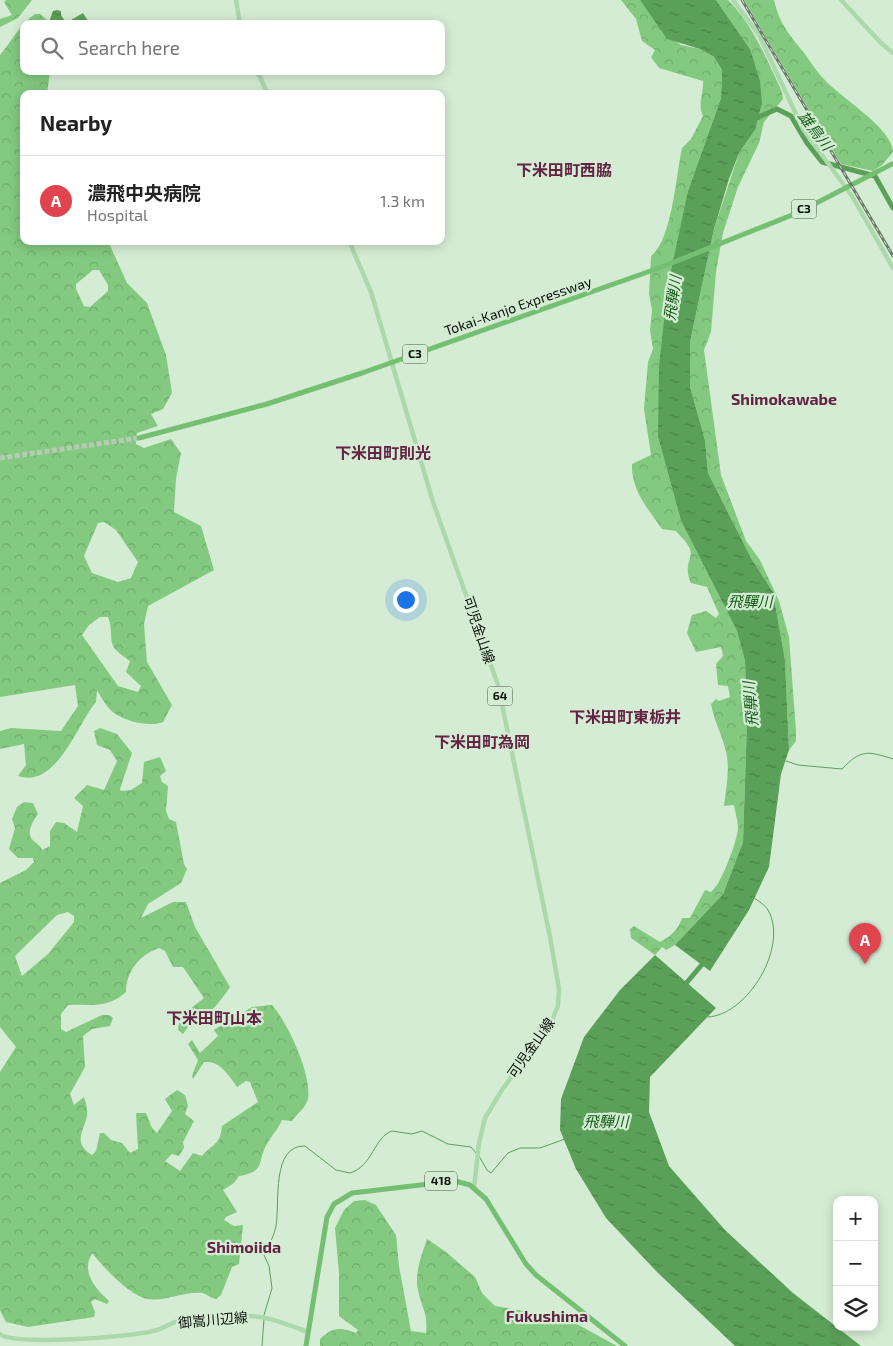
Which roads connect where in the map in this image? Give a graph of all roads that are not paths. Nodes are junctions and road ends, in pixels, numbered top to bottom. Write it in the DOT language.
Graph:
graph roads {
  1 [pos="236,0"];
  2 [pos="733,0"];
  3 [pos="841,0"];
  4 [pos="239,20"];
  5 [pos="893,53"];
  6 [pos="259,75"];
  7 [pos="266,90"];
  8 [pos="892,164"];
  9 [pos="350,245"];
  10 [pos="893,268"];
  11 [pos="139,438"];
  12 [pos="474,1188"];
  13 [pos="308,1332"];
  14 [pos="0,1334"];
  15 [pos="306,1346"];
  16 [pos="625,1346"];
  1 -- 4 [label="main road"];
  2 -- 10 [label="main road"];
  3 -- 5 [label="main road"];
  6 -- 7 [label="main road"];
  8 -- 11 [label="highway, Tokai-Kanjo Expressway / C3"];
  9 -- 12 [label="main road, 可児金山線 / 64"];
  12 -- 13 [label="highway, 418"];
  12 -- 16 [label="highway, 418"];
  13 -- 14 [label="main road, 御嵩川辺線"];
  13 -- 15 [label="highway, 418"];
}
